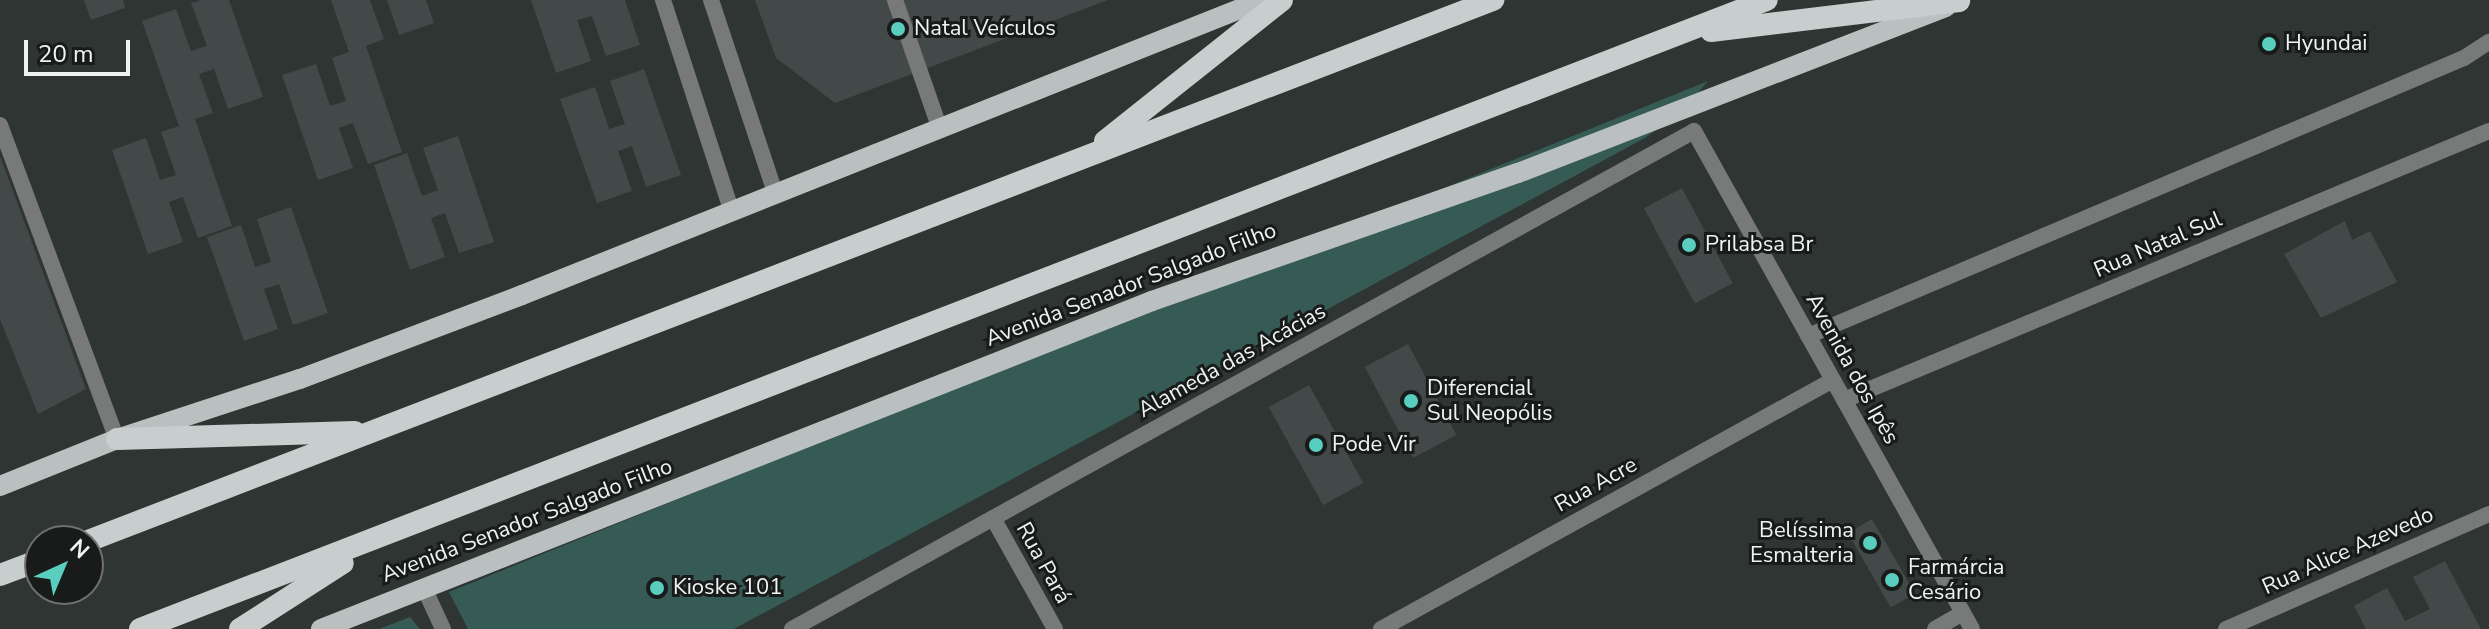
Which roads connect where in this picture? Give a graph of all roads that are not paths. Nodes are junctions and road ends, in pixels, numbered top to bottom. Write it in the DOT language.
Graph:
graph roads {
  1 [pos="663,0"];
  2 [pos="711,0"];
  3 [pos="895,0"];
  4 [pos="1262,0"];
  5 [pos="1282,0"];
  6 [pos="1493,0"];
  7 [pos="1767,0"];
  8 [pos="1961,1"];
  9 [pos="1678,35"];
  10 [pos="2489,42"];
  11 [pos="0,125"];
  12 [pos="940,129"];
  13 [pos="1694,131"];
  14 [pos="2489,131"];
  15 [pos="1089,154"];
  16 [pos="776,195"];
  17 [pos="732,212"];
  18 [pos="1808,336"];
  19 [pos="1833,380"];
  20 [pos="1844,400"];
  21 [pos="372,432"];
  22 [pos="117,439"];
  23 [pos="0,486"];
  24 [pos="2489,514"];
  25 [pos="993,518"];
  26 [pos="104,535"];
  27 [pos="383,537"];
  28 [pos="24,566"];
  29 [pos="0,575"];
  30 [pos="425,590"];
  31 [pos="1963,613"];
  32 [pos="140,629"];
  33 [pos="240,629"];
  34 [pos="321,629"];
  35 [pos="443,629"];
  36 [pos="792,629"];
  37 [pos="1055,629"];
  38 [pos="1381,629"];
  39 [pos="1935,629"];
  40 [pos="1972,629"];
  41 [pos="2226,629"];
  1 -- 17 [label="street"];
  2 -- 16 [label="street"];
  3 -- 12 [label="street"];
  4 -- 12 [label="main road"];
  5 -- 15 [label="highway"];
  6 -- 15 [label="highway"];
  7 -- 9 [label="highway, Avenida Senador Salgado Filho"];
  8 -- 9 [label="highway"];
  8 -- 30 [label="main road, Avenida Senador Salgado Filho"];
  9 -- 27 [label="highway, Avenida Senador Salgado Filho"];
  10 -- 18 [label="street"];
  11 -- 22 [label="street"];
  12 -- 16 [label="main road"];
  13 -- 18 [label="street, Avenida dos Ipês"];
  13 -- 25 [label="street, Alameda das Acácias"];
  14 -- 20 [label="street, Rua Natal Sul"];
  15 -- 21 [label="highway"];
  16 -- 17 [label="main road"];
  17 -- 22 [label="main road"];
  18 -- 19 [label="street, Avenida dos Ipês"];
  19 -- 20 [label="street, Avenida dos Ipês"];
  19 -- 38 [label="street, Rua Acre"];
  20 -- 31 [label="street, Avenida dos Ipês"];
  21 -- 22 [label="highway"];
  21 -- 26 [label="highway"];
  22 -- 23 [label="main road"];
  24 -- 41 [label="street, Rua Alice Azevedo"];
  25 -- 36 [label="street, Alameda das Acácias"];
  25 -- 37 [label="street, Rua Pará"];
  27 -- 32 [label="highway, Avenida Senador Salgado Filho"];
  27 -- 33 [label="highway"];
  28 -- 29 [label="highway"];
  30 -- 34 [label="main road, Avenida Senador Salgado Filho"];
  30 -- 35 [label="street"];
  31 -- 39 [label="street"];
  31 -- 40 [label="street, Avenida dos Ipês"];
}
